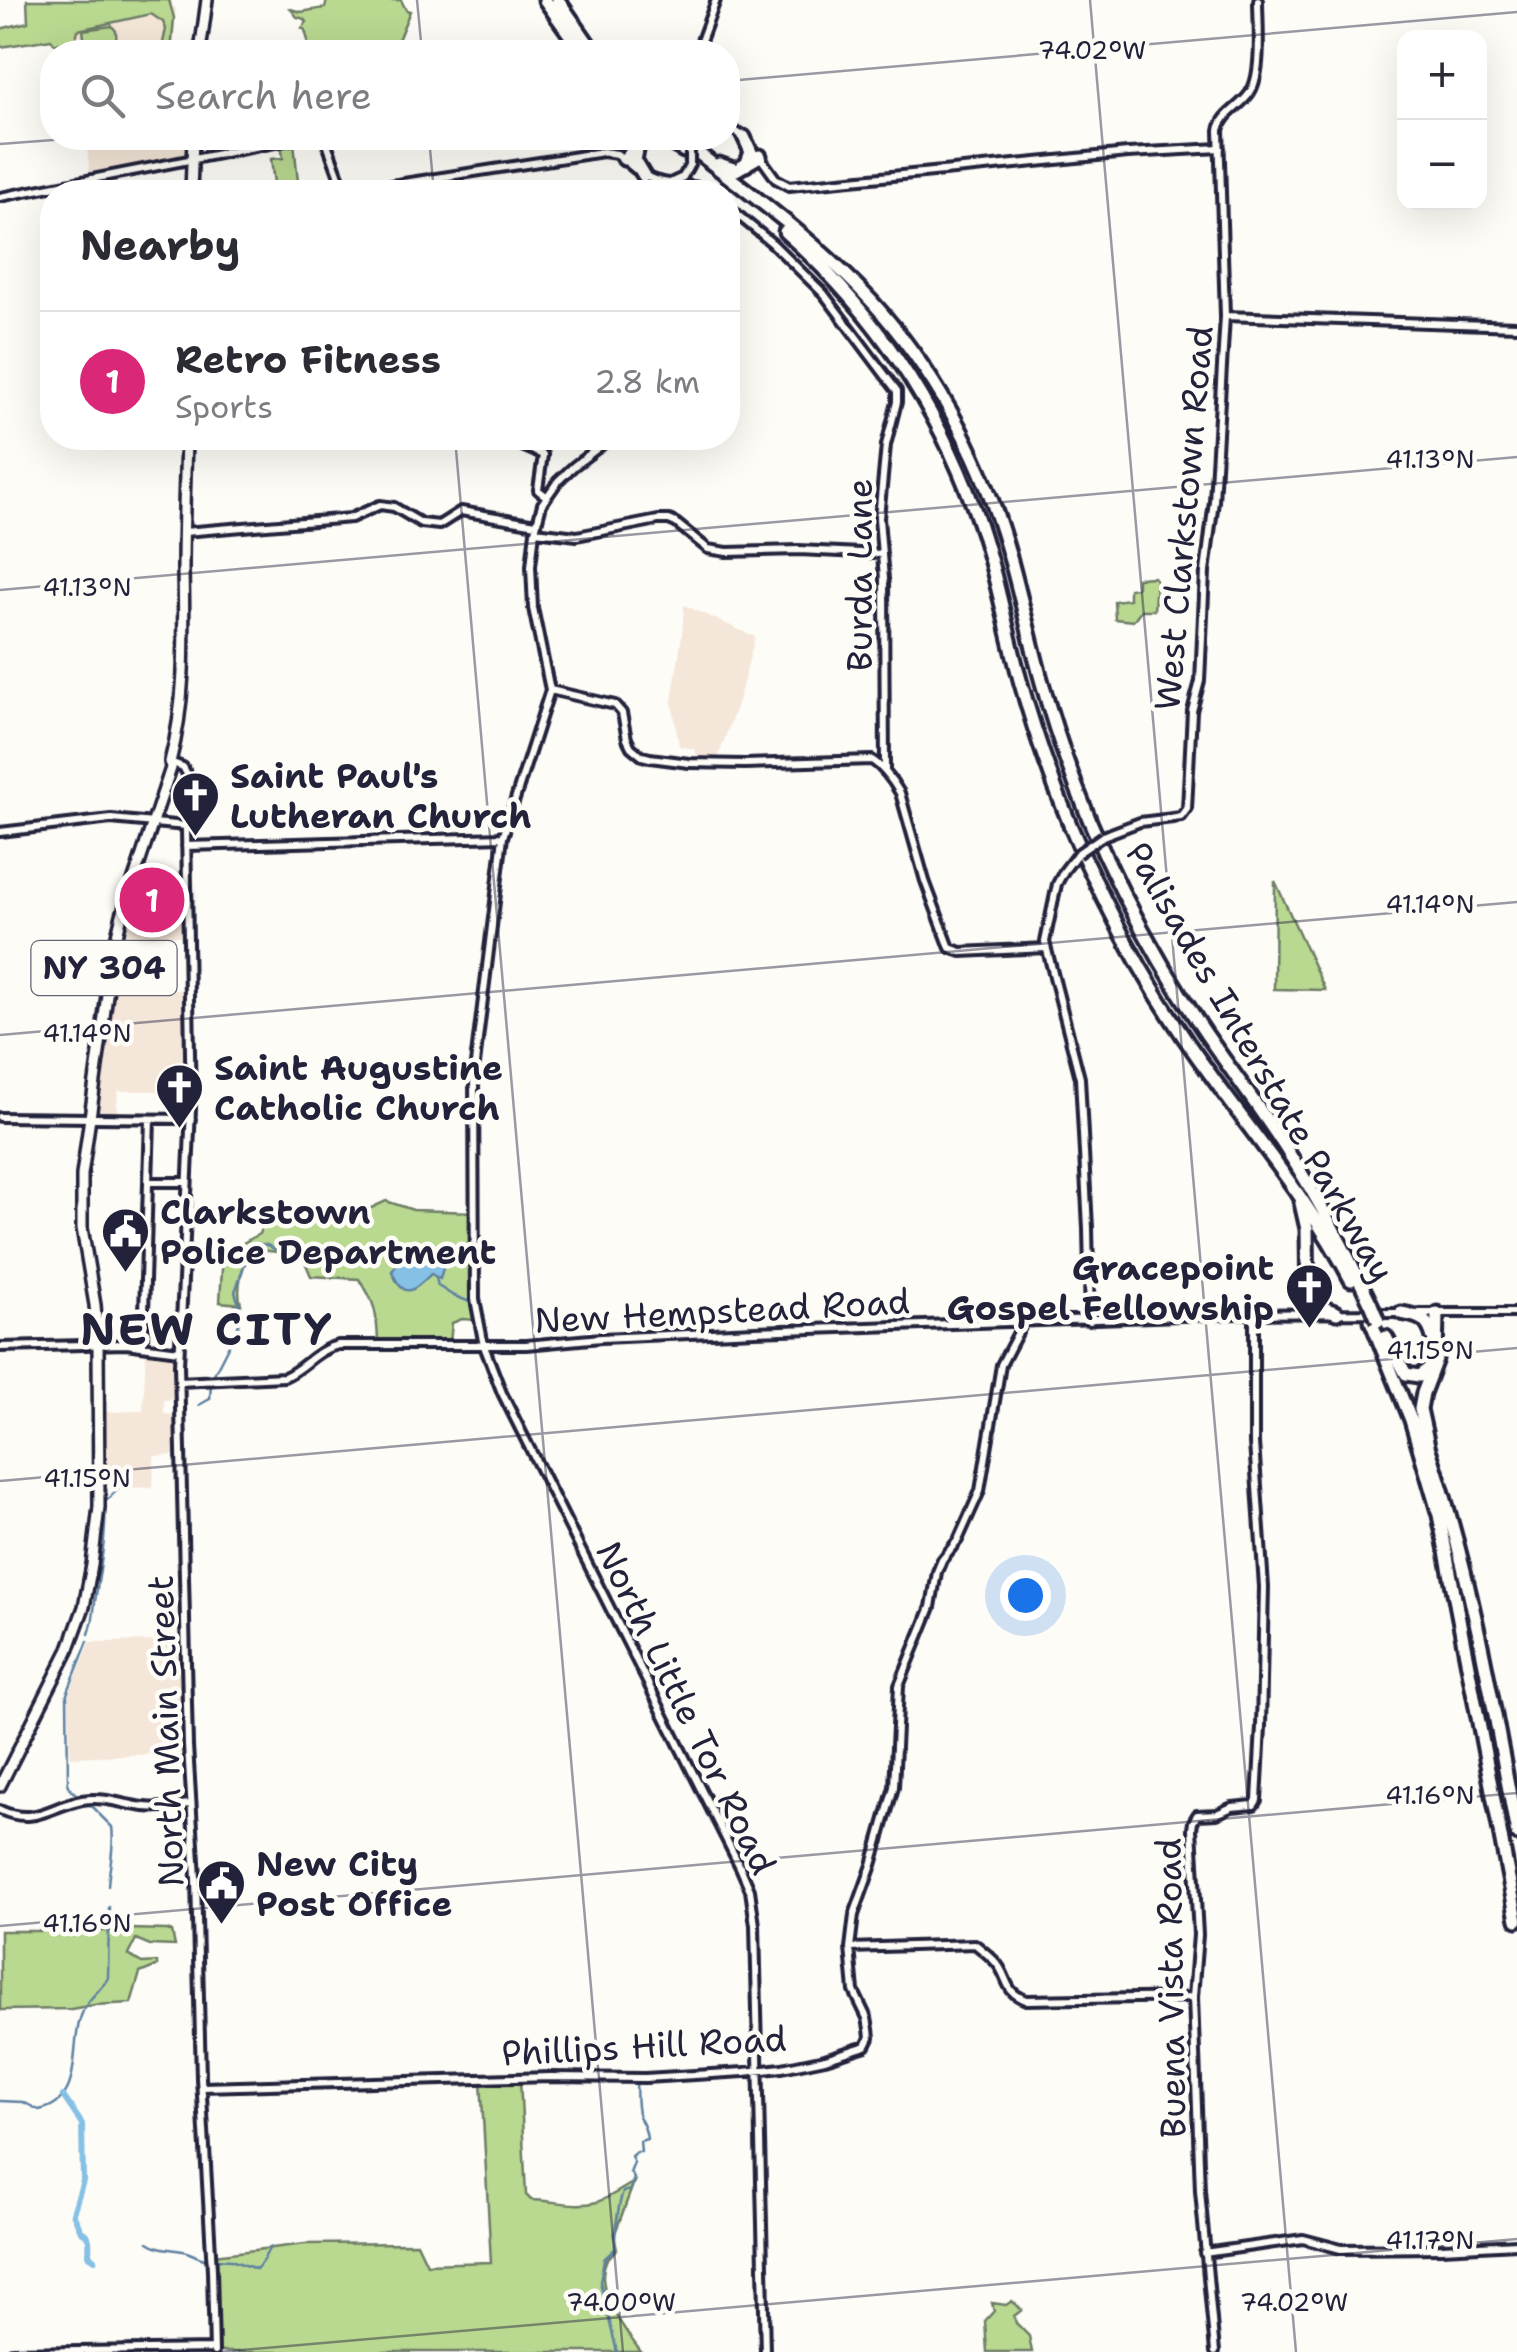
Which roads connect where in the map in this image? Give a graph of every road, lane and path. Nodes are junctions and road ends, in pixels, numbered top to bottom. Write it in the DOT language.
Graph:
graph roads {
  1 [pos="208,0"];
  2 [pos="544,0"];
  3 [pos="558,0"];
  4 [pos="716,0"];
  5 [pos="1258,0"];
  6 [pos="202,40"];
  7 [pos="573,40"];
  8 [pos="586,40"];
  9 [pos="701,40"];
  10 [pos="740,134"];
  11 [pos="744,137"];
  12 [pos="1220,148"];
  13 [pos="192,150"];
  14 [pos="239,150"];
  15 [pos="328,150"];
  16 [pos="631,150"];
  17 [pos="638,150"];
  18 [pos="680,150"];
  19 [pos="692,150"];
  20 [pos="694,150"];
  21 [pos="698,150"];
  22 [pos="761,157"];
  23 [pos="623,158"];
  24 [pos="192,159"];
  25 [pos="693,162"];
  26 [pos="744,167"];
  27 [pos="644,176"];
  28 [pos="84,180"];
  29 [pos="192,180"];
  30 [pos="340,180"];
  31 [pos="434,180"];
  32 [pos="654,180"];
  33 [pos="678,180"];
  34 [pos="690,180"];
  35 [pos="718,180"];
  36 [pos="732,180"];
  37 [pos="740,187"];
  38 [pos="40,189"];
  39 [pos="2,196"];
  40 [pos="740,196"];
  41 [pos="740,216"];
  42 [pos="788,225"];
  43 [pos="1225,316"];
  44 [pos="1517,326"];
  45 [pos="186,450"];
  46 [pos="532,450"];
  47 [pos="596,450"];
  48 [pos="546,496"];
  49 [pos="535,527"];
  50 [pos="184,532"];
  51 [pos="881,554"];
  52 [pos="550,690"];
  53 [pos="170,762"];
  54 [pos="885,773"];
  55 [pos="150,823"];
  56 [pos="186,826"];
  57 [pos="0,832"];
  58 [pos="503,837"];
  59 [pos="186,846"];
  60 [pos="1046,948"];
  61 [pos="0,1117"];
  62 [pos="87,1118"];
  63 [pos="150,1119"];
  64 [pos="191,1120"];
  65 [pos="1279,1165"];
  66 [pos="148,1182"];
  67 [pos="187,1182"];
  68 [pos="1352,1282"];
  69 [pos="1310,1290"];
  70 [pos="1367,1304"];
  71 [pos="1254,1313"];
  72 [pos="1310,1313"];
  73 [pos="1337,1313"];
  74 [pos="1436,1313"];
  75 [pos="1517,1313"];
  76 [pos="1401,1314"];
  77 [pos="1090,1321"];
  78 [pos="1022,1323"];
  79 [pos="1377,1324"];
  80 [pos="1434,1340"];
  81 [pos="96,1345"];
  82 [pos="144,1346"];
  83 [pos="484,1346"];
  84 [pos="0,1347"];
  85 [pos="179,1351"];
  86 [pos="179,1382"];
  87 [pos="1432,1458"];
  88 [pos="0,1786"];
  89 [pos="192,1804"];
  90 [pos="0,1810"];
  91 [pos="1517,1834"];
  92 [pos="1517,1920"];
  93 [pos="850,1948"];
  94 [pos="1193,1997"];
  95 [pos="757,2072"];
  96 [pos="202,2087"];
  97 [pos="1517,2244"];
  98 [pos="1204,2253"];
  99 [pos="214,2336"];
  100 [pos="200,2349"];
  101 [pos="214,2350"];
  102 [pos="12,2352"];
  103 [pos="764,2352"];
  104 [pos="1214,2352"];
  1 -- 6 [label="main road"];
  2 -- 7 [label="highway"];
  3 -- 8 [label="highway"];
  4 -- 9 [label="street"];
  5 -- 12 [label="street"];
  10 -- 11 [label="street"];
  11 -- 22 [label="street"];
  11 -- 26 [label="highway"];
  12 -- 22 [label="street"];
  12 -- 43 [label="street, West Clarkstown Road"];
  13 -- 24 [label="main road"];
  14 -- 24 [label="street"];
  15 -- 30 [label="street"];
  16 -- 23 [label="highway"];
  17 -- 27 [label="highway"];
  18 -- 25 [label="highway, Palisades Interstate Parkway"];
  19 -- 25 [label="street, bridge"];
  20 -- 36 [label="highway, Palisades Interstate Parkway"];
  21 -- 26 [label="highway"];
  22 -- 26 [label="highway"];
  22 -- 42 [label="highway"];
  23 -- 27 [label="street"];
  23 -- 31 [label="street"];
  24 -- 28 [label="street"];
  24 -- 29 [label="main road"];
  25 -- 33 [label="street"];
  25 -- 34 [label="street"];
  25 -- 35 [label="highway, Palisades Interstate Parkway"];
  27 -- 32 [label="street"];
  37 -- 42 [label="highway, Palisades Interstate Parkway"];
  38 -- 39 [label="street"];
  40 -- 65 [label="highway, Palisades Interstate Parkway"];
  41 -- 51 [label="street, Burda Lane"];
  42 -- 70 [label="highway, Palisades Interstate Parkway"];
  43 -- 44 [label="street"];
  43 -- 60 [label="street, West Clarkstown Road, bridge"];
  45 -- 50 [label="main road, NY 304"];
  46 -- 48 [label="street"];
  47 -- 48 [label="street"];
  48 -- 49 [label="street"];
  49 -- 50 [label="street"];
  49 -- 51 [label="street"];
  49 -- 52 [label="street"];
  50 -- 53 [label="main road, NY 304"];
  51 -- 54 [label="street, Burda Lane"];
  52 -- 54 [label="street"];
  52 -- 58 [label="street, North Little Tor Road"];
  53 -- 55 [label="main road, NY 304"];
  53 -- 56 [label="street, North Main Street"];
  54 -- 60 [label="street"];
  55 -- 56 [label="street"];
  55 -- 57 [label="street"];
  55 -- 62 [label="main road, NY 304"];
  56 -- 59 [label="street, North Main Street"];
  58 -- 59 [label="street"];
  58 -- 83 [label="street, North Little Tor Road"];
  59 -- 64 [label="street, North Main Street"];
  60 -- 77 [label="street, West Clarkstown Road"];
  61 -- 62 [label="street"];
  62 -- 63 [label="street"];
  62 -- 81 [label="main road, NY 304"];
  63 -- 64 [label="street"];
  63 -- 66 [label="street"];
  64 -- 67 [label="street, North Main Street"];
  65 -- 68 [label="highway, Palisades Interstate Parkway"];
  65 -- 72 [label="highway"];
  66 -- 67 [label="street"];
  66 -- 82 [label="street"];
  67 -- 85 [label="street, North Main Street"];
  68 -- 69 [label="highway"];
  68 -- 70 [label="highway, Palisades Interstate Parkway"];
  69 -- 72 [label="highway"];
  69 -- 73 [label="highway"];
  70 -- 79 [label="highway, Palisades Interstate Parkway, bridge"];
  71 -- 72 [label="street, New Hempstead Road"];
  71 -- 77 [label="street, New Hempstead Road"];
  71 -- 94 [label="street, Buena Vista Road"];
  72 -- 73 [label="street, New Hempstead Road"];
  73 -- 76 [label="street, New Hempstead Road"];
  74 -- 75 [label="street, New Hempstead Road"];
  74 -- 76 [label="street, New Hempstead Road"];
  74 -- 80 [label="highway"];
  74 -- 87 [label="highway"];
  76 -- 80 [label="highway"];
  77 -- 78 [label="street, New Hempstead Road"];
  78 -- 83 [label="street, New Hempstead Road"];
  78 -- 93 [label="street, Phillips Hill Road"];
  79 -- 80 [label="highway"];
  79 -- 87 [label="highway, Palisades Interstate Parkway"];
  79 -- 92 [label="highway, Palisades Interstate Parkway"];
  81 -- 82 [label="street"];
  81 -- 84 [label="street"];
  81 -- 88 [label="main road, NY 304"];
  82 -- 85 [label="street"];
  83 -- 86 [label="street, New Hempstead Road"];
  83 -- 95 [label="street, North Little Tor Road"];
  85 -- 86 [label="street, North Main Street"];
  86 -- 89 [label="street, North Main Street"];
  87 -- 91 [label="highway, Palisades Interstate Parkway"];
  89 -- 90 [label="street"];
  89 -- 96 [label="street, North Main Street"];
  93 -- 94 [label="street"];
  93 -- 95 [label="street, Phillips Hill Road"];
  94 -- 98 [label="street, Buena Vista Road"];
  95 -- 96 [label="street, Phillips Hill Road"];
  95 -- 103 [label="street, North Little Tor Road"];
  96 -- 99 [label="street, North Main Street"];
  97 -- 98 [label="street"];
  98 -- 104 [label="street, Buena Vista Road"];
  99 -- 100 [label="street"];
  99 -- 101 [label="street, North Main Street"];
  100 -- 101 [label="street"];
  100 -- 102 [label="street"];
}
